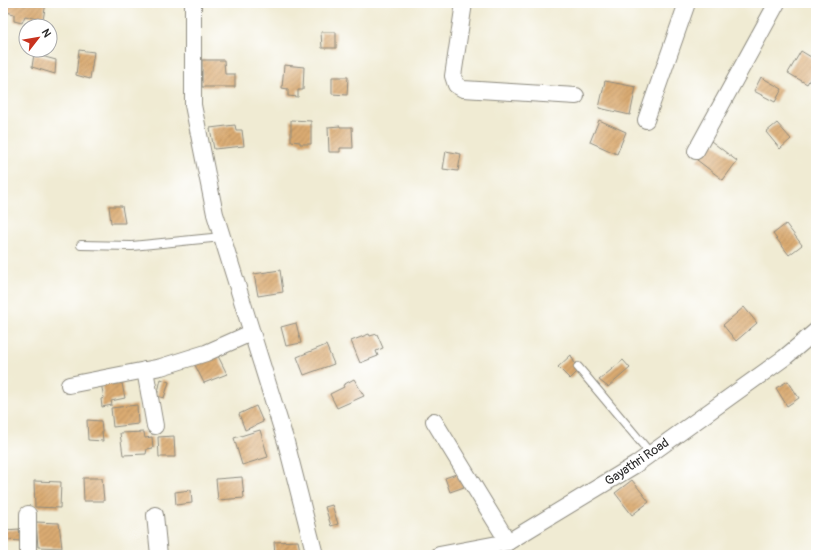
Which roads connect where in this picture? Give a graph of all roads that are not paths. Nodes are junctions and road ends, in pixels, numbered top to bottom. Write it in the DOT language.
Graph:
graph roads {
  1 [pos="193,3"];
  2 [pos="464,3"];
  3 [pos="688,3"];
  4 [pos="777,3"];
  5 [pos="576,96"];
  6 [pos="646,120"];
  7 [pos="696,151"];
  8 [pos="222,237"];
  9 [pos="81,245"];
  10 [pos="816,331"];
  11 [pos="251,333"];
  12 [pos="578,367"];
  13 [pos="145,370"];
  14 [pos="69,385"];
  15 [pos="434,422"];
  16 [pos="155,426"];
  17 [pos="652,454"];
  18 [pos="28,514"];
  19 [pos="155,515"];
  20 [pos="508,542"];
  21 [pos="28,555"];
  22 [pos="159,555"];
  23 [pos="315,555"];
  24 [pos="439,555"];
  1 -- 8 [label="street"];
  2 -- 5 [label="street"];
  3 -- 6 [label="street"];
  4 -- 7 [label="street"];
  8 -- 9 [label="lane"];
  8 -- 11 [label="street"];
  10 -- 17 [label="street, Gayathri Road"];
  11 -- 13 [label="street"];
  11 -- 23 [label="street"];
  12 -- 17 [label="lane"];
  13 -- 14 [label="street"];
  13 -- 16 [label="street"];
  15 -- 20 [label="street"];
  17 -- 20 [label="street, Gayathri Road"];
  18 -- 21 [label="street"];
  19 -- 22 [label="street"];
  20 -- 24 [label="street, Gayathri Road"];
}
